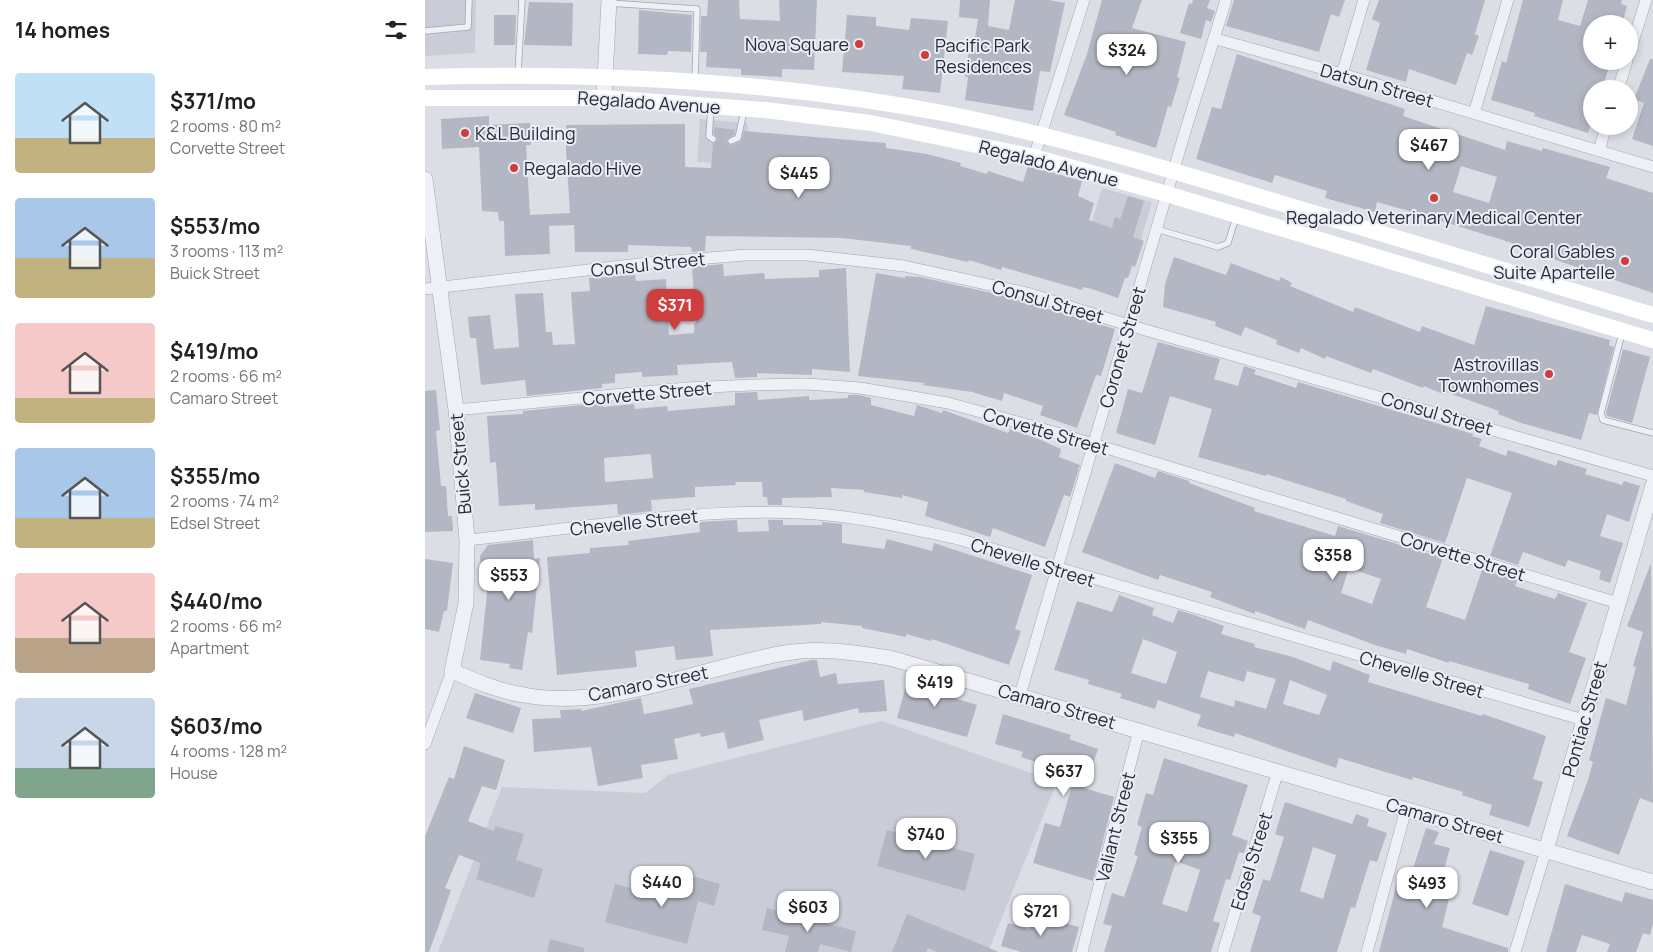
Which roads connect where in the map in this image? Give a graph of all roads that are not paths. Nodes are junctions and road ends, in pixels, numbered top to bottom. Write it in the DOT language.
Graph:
graph roads {
  1 [pos="469,0"];
  2 [pos="522,0"];
  3 [pos="1084,0"];
  4 [pos="1226,0"];
  5 [pos="1364,0"];
  6 [pos="1508,0"];
  7 [pos="1646,0"];
  8 [pos="609,2"];
  9 [pos="1638,26"];
  10 [pos="425,31"];
  11 [pos="1216,39"];
  12 [pos="518,74"];
  13 [pos="1342,74"];
  14 [pos="605,76"];
  15 [pos="425,77"];
  16 [pos="695,83"];
  17 [pos="425,98"];
  18 [pos="604,98"];
  19 [pos="711,106"];
  20 [pos="745,109"];
  21 [pos="1474,113"];
  22 [pos="1040,135"];
  23 [pos="1603,135"];
  24 [pos="713,139"];
  25 [pos="731,141"];
  26 [pos="1599,150"];
  27 [pos="1034,157"];
  28 [pos="1653,167"];
  29 [pos="1173,171"];
  30 [pos="425,179"];
  31 [pos="1167,194"];
  32 [pos="1237,215"];
  33 [pos="1157,229"];
  34 [pos="433,288"];
  35 [pos="1653,315"];
  36 [pos="1129,325"];
  37 [pos="1622,331"];
  38 [pos="1653,340"];
  39 [pos="456,410"];
  40 [pos="1653,433"];
  41 [pos="1093,445"];
  42 [pos="1653,476"];
  43 [pos="1653,486"];
  44 [pos="467,540"];
  45 [pos="1057,570"];
  46 [pos="1618,603"];
  47 [pos="452,671"];
  48 [pos="1020,695"];
  49 [pos="1584,720"];
  50 [pos="1139,730"];
  51 [pos="425,744"];
  52 [pos="1278,771"];
  53 [pos="1406,809"];
  54 [pos="1546,850"];
  55 [pos="1653,882"];
  56 [pos="1082,952"];
  57 [pos="1223,952"];
  58 [pos="1367,952"];
  59 [pos="1515,952"];
  1 -- 10 [label="lane"];
  2 -- 12 [label="lane"];
  3 -- 22 [label="street"];
  4 -- 11 [label="street, Coronet Street"];
  5 -- 13 [label="street"];
  6 -- 21 [label="street"];
  7 -- 9 [label="street"];
  8 -- 14 [label="street"];
  8 -- 16 [label="lane"];
  11 -- 13 [label="street, Datsun Street"];
  11 -- 29 [label="street, Coronet Street"];
  12 -- 14 [label="main road, Regalado Avenue"];
  12 -- 15 [label="main road, Regalado Avenue"];
  13 -- 21 [label="street, Datsun Street"];
  14 -- 16 [label="main road, Regalado Avenue"];
  14 -- 18 [label="street"];
  16 -- 22 [label="main road, Regalado Avenue"];
  17 -- 18 [label="main road, Regalado Avenue"];
  18 -- 19 [label="main road, Regalado Avenue"];
  19 -- 20 [label="main road, Regalado Avenue"];
  19 -- 24 [label="lane"];
  20 -- 25 [label="lane"];
  20 -- 27 [label="main road, Regalado Avenue"];
  21 -- 26 [label="street, Datsun Street"];
  22 -- 27 [label="street"];
  22 -- 29 [label="main road, Regalado Avenue"];
  23 -- 26 [label="street"];
  26 -- 28 [label="street, Datsun Street"];
  27 -- 31 [label="main road, Regalado Avenue"];
  29 -- 31 [label="street, Coronet Street"];
  29 -- 35 [label="main road, Regalado Avenue"];
  30 -- 34 [label="street, Buick Street"];
  31 -- 32 [label="main road, Regalado Avenue"];
  31 -- 33 [label="street, Coronet Street"];
  32 -- 33 [label="lane"];
  32 -- 37 [label="main road, Regalado Avenue"];
  33 -- 36 [label="street, Coronet Street"];
  34 -- 36 [label="street, Consul Street"];
  34 -- 39 [label="street, Buick Street"];
  36 -- 41 [label="street, Coronet Street"];
  36 -- 42 [label="street, Consul Street"];
  37 -- 38 [label="main road, Regalado Avenue"];
  37 -- 40 [label="lane"];
  39 -- 41 [label="street, Corvette Street"];
  39 -- 44 [label="street, Buick Street"];
  41 -- 45 [label="street, Coronet Street"];
  41 -- 46 [label="street, Corvette Street"];
  43 -- 46 [label="street, Pontiac Street"];
  44 -- 45 [label="street, Chevelle Street"];
  44 -- 47 [label="street, Buick Street"];
  45 -- 48 [label="street, Coronet Street"];
  45 -- 49 [label="street, Chevelle Street"];
  46 -- 49 [label="street, Pontiac Street"];
  47 -- 48 [label="street, Camaro Street"];
  47 -- 51 [label="street, Buick Street"];
  48 -- 50 [label="street, Camaro Street"];
  49 -- 54 [label="street, Pontiac Street"];
  50 -- 52 [label="street, Camaro Street"];
  50 -- 56 [label="street, Valiant Street"];
  52 -- 53 [label="street, Camaro Street"];
  52 -- 57 [label="street, Edsel Street"];
  53 -- 54 [label="street, Camaro Street"];
  53 -- 58 [label="street"];
  54 -- 55 [label="street, Camaro Street"];
  54 -- 59 [label="street, Pontiac Street"];
}
